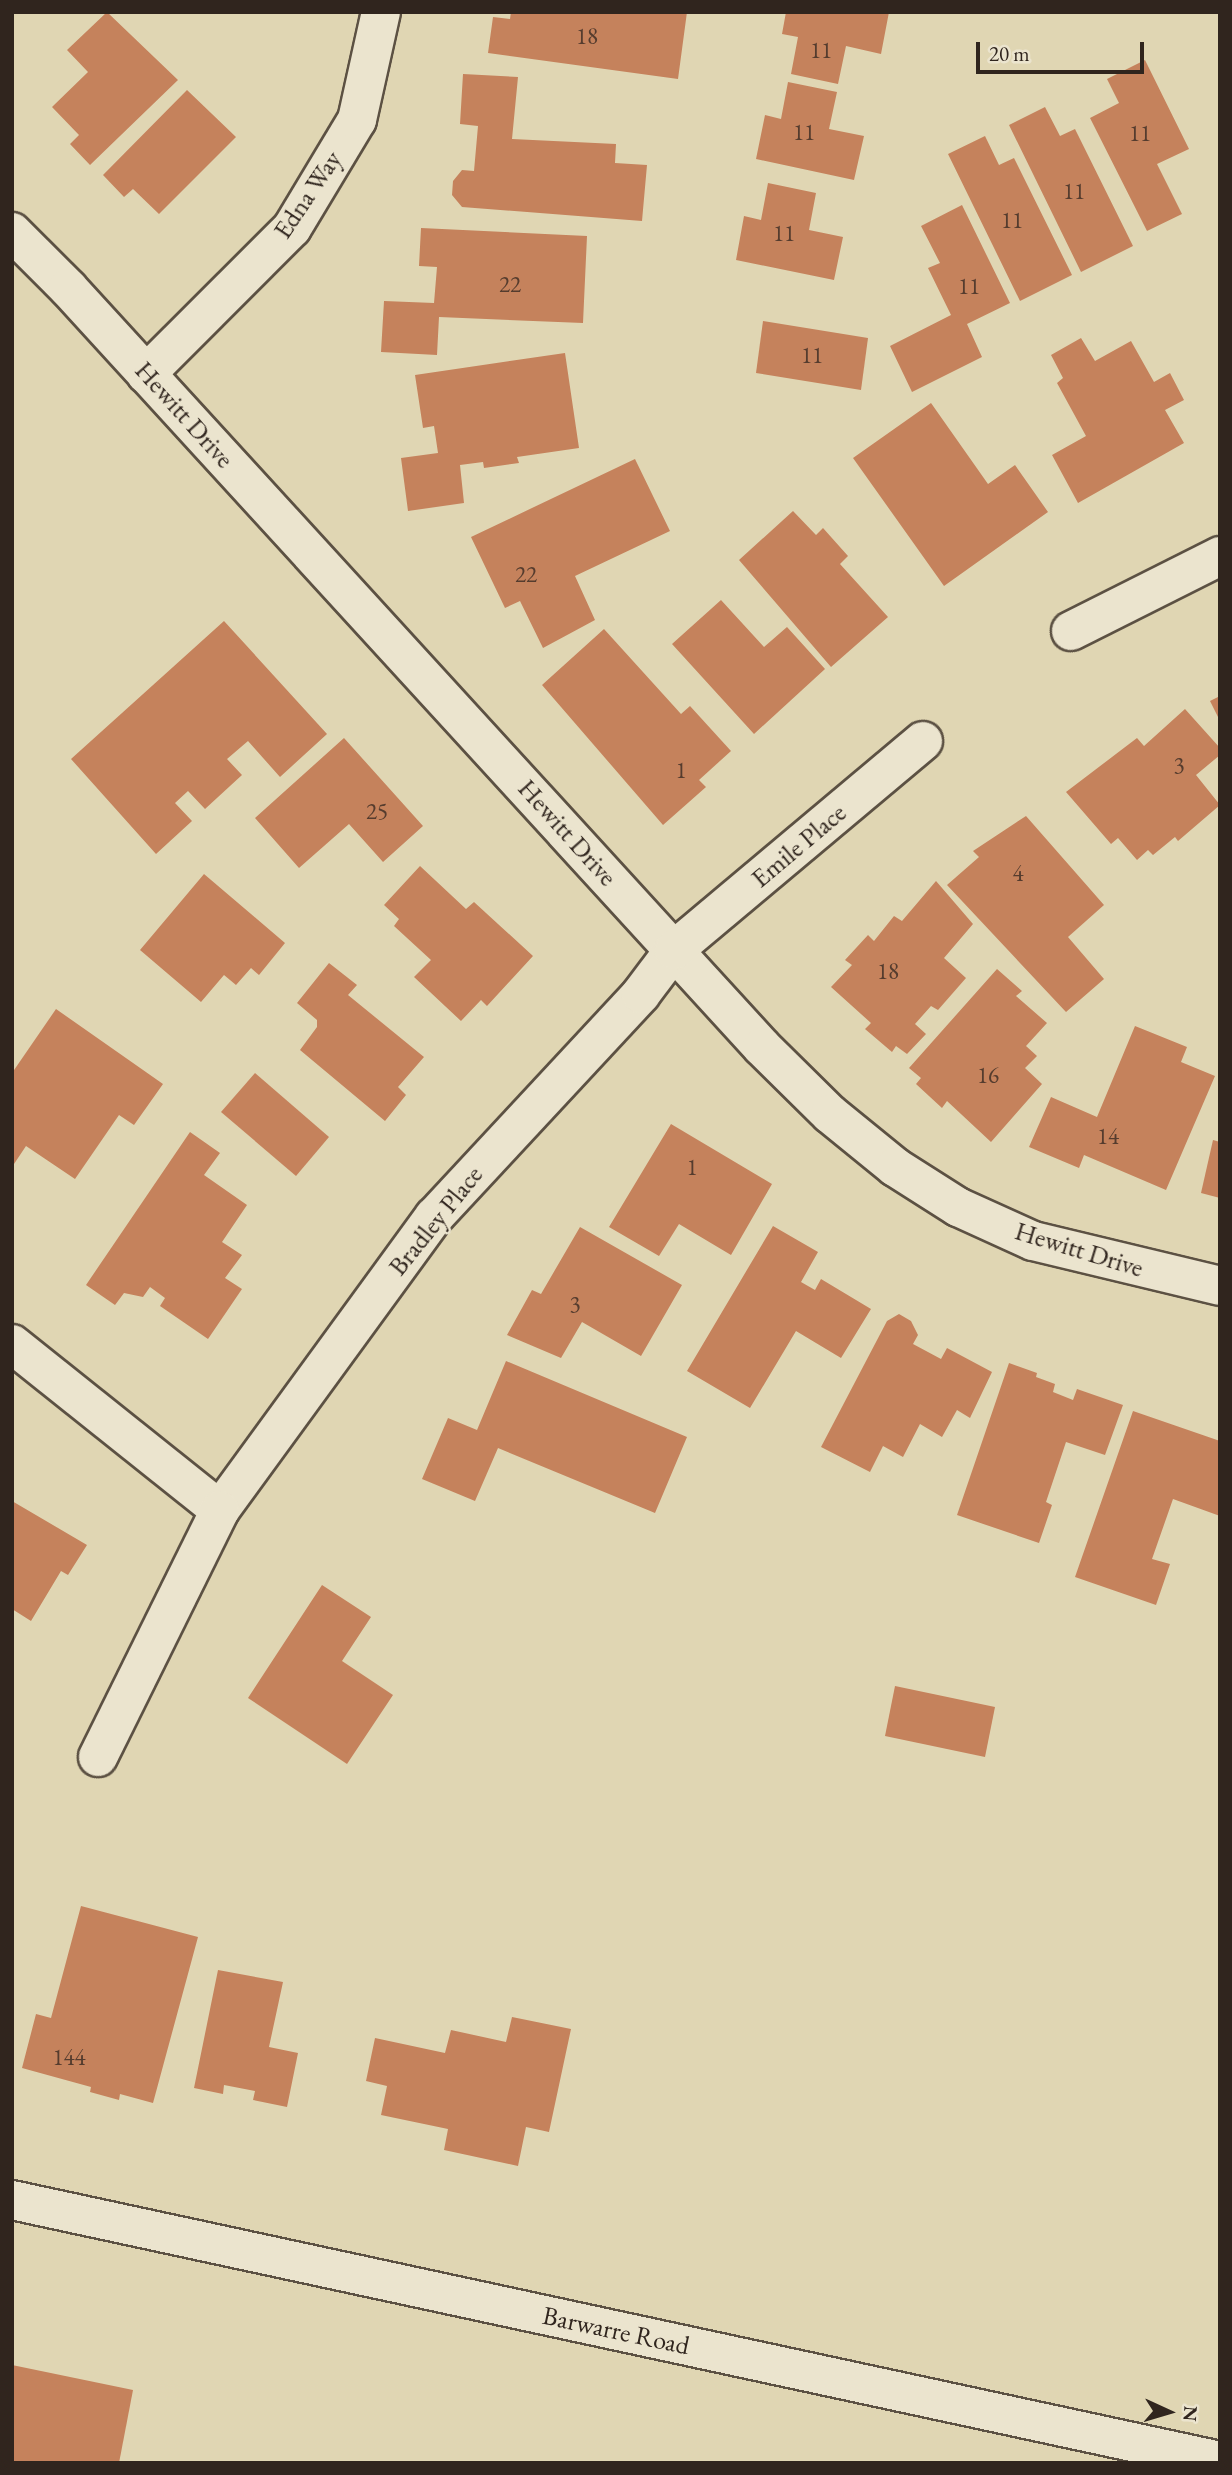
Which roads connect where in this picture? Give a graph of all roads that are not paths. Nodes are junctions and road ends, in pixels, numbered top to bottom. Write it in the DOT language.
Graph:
graph roads {
  1 [pos="381,12"];
  2 [pos="12,232"];
  3 [pos="146,374"];
  4 [pos="1220,556"];
  5 [pos="1071,631"];
  6 [pos="923,740"];
  7 [pos="674,950"];
  8 [pos="1220,1286"];
  9 [pos="12,1344"];
  10 [pos="220,1510"];
  11 [pos="98,1758"];
  12 [pos="12,2200"];
  13 [pos="1113,2451"];
  14 [pos="1220,2461"];
  1 -- 3 [label="street, Edna Way"];
  2 -- 3 [label="street, Hewitt Drive"];
  3 -- 7 [label="street, Hewitt Drive"];
  4 -- 5 [label="street"];
  6 -- 7 [label="street, Emile Place"];
  7 -- 8 [label="street, Hewitt Drive"];
  7 -- 10 [label="street, Bradley Place"];
  9 -- 10 [label="street"];
  10 -- 11 [label="street, Bradley Place"];
  12 -- 13 [label="street, Barwarre Road"];
  13 -- 14 [label="street, Barwarre Road"];
}
